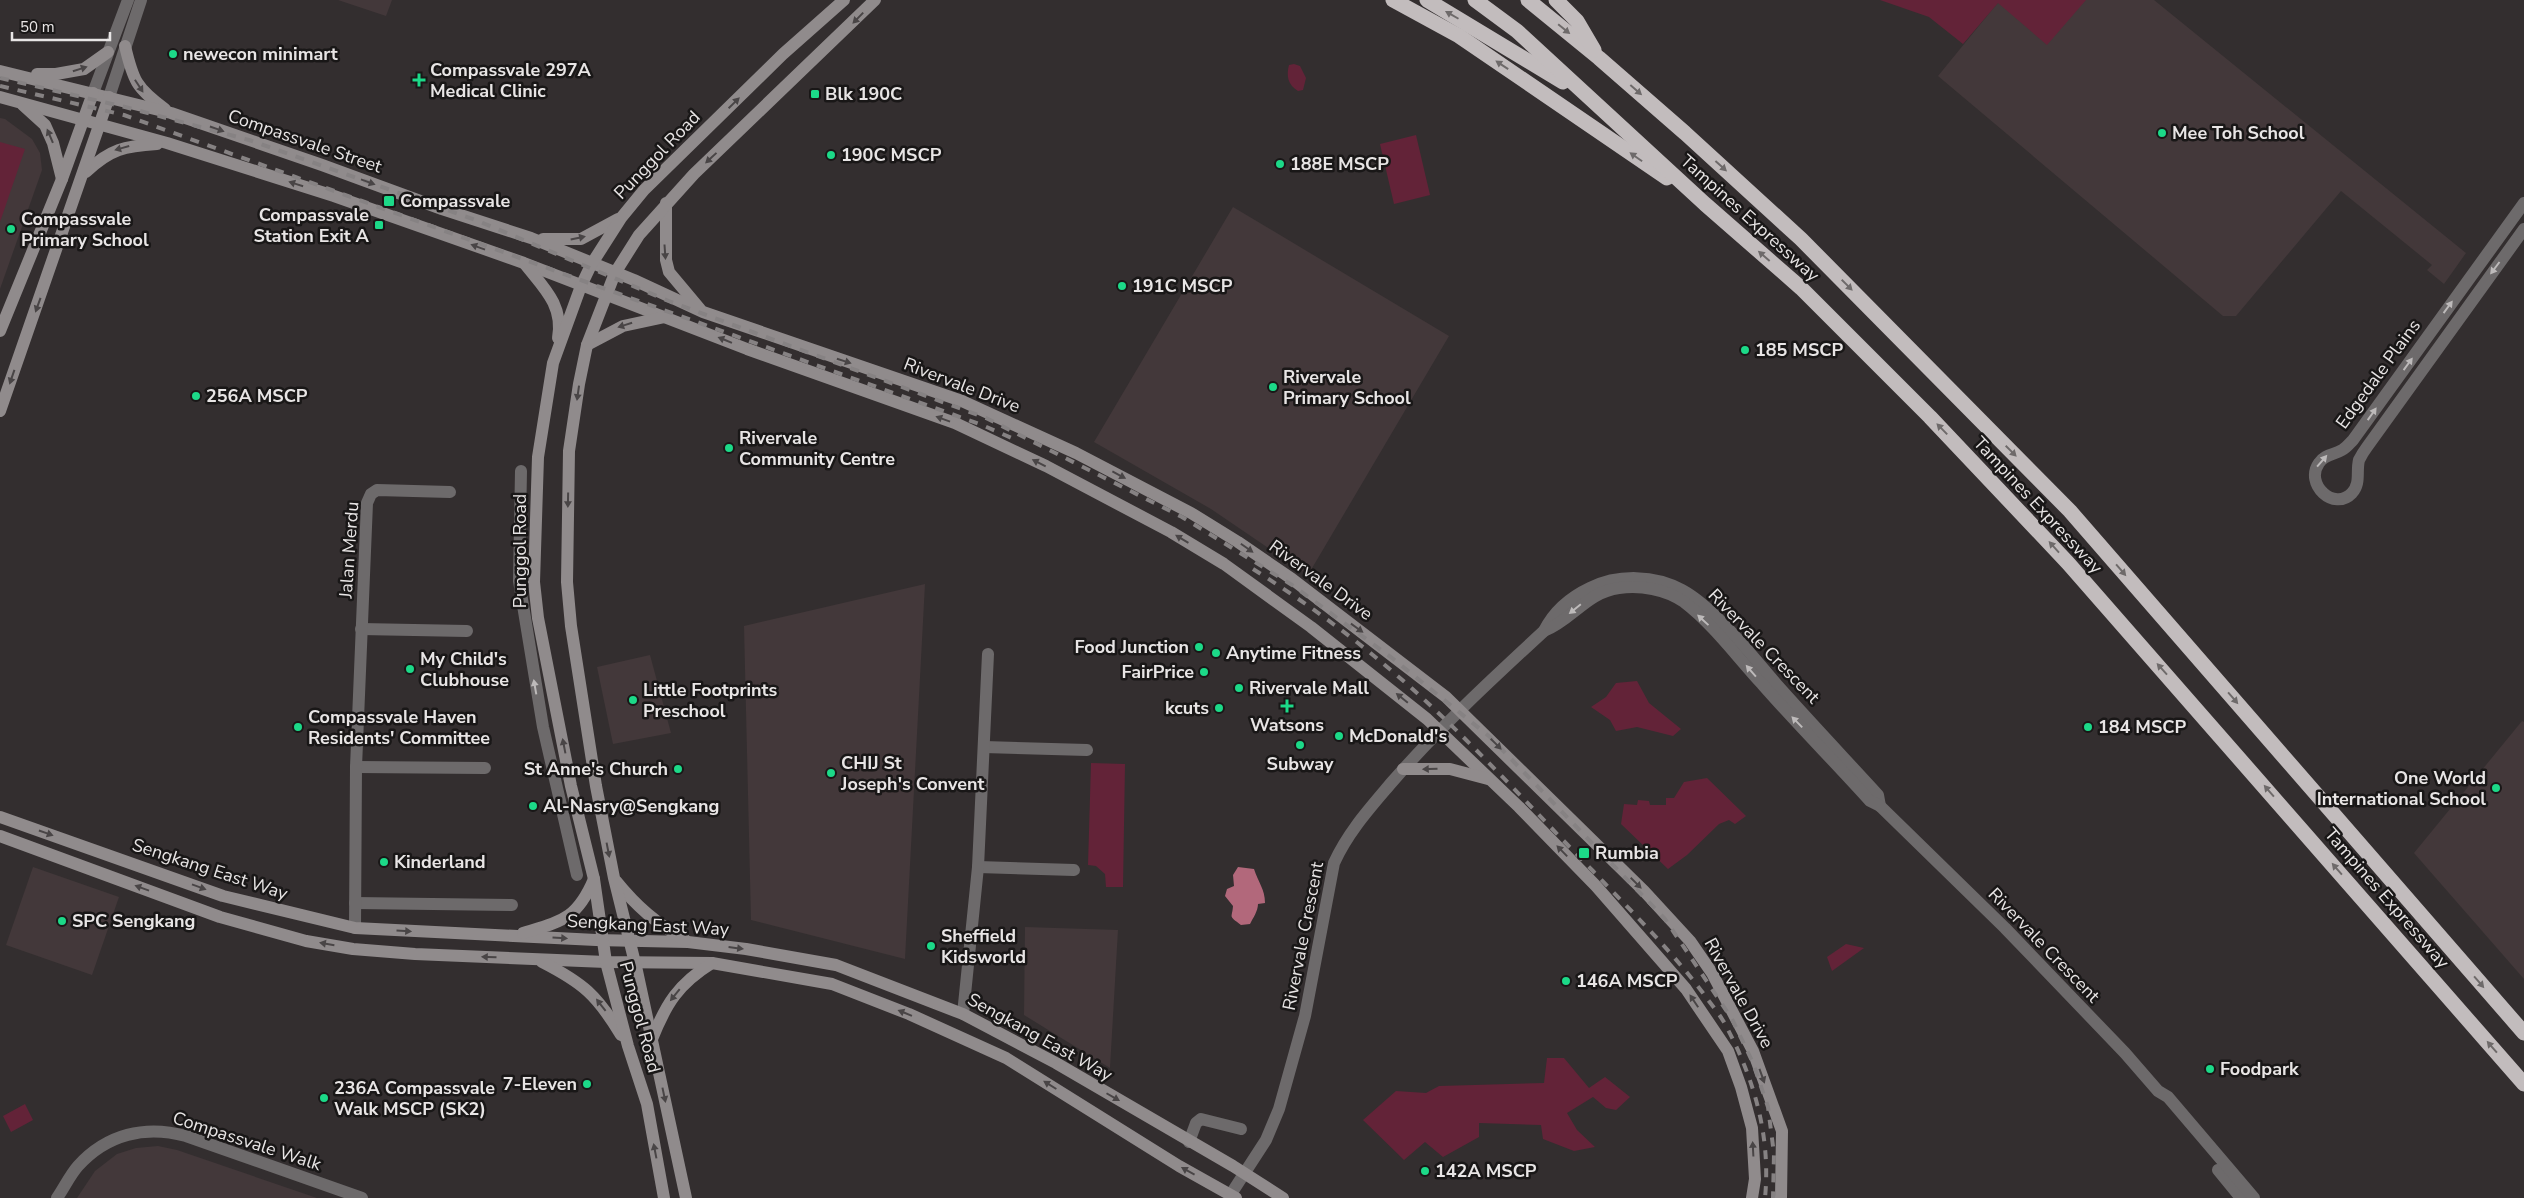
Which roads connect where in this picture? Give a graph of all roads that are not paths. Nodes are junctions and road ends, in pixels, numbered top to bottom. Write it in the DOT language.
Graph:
graph roads {
  1 [pos="128,0"];
  2 [pos="141,0"];
  3 [pos="844,0"];
  4 [pos="875,0"];
  5 [pos="1393,0"];
  6 [pos="1427,0"];
  7 [pos="1475,0"];
  8 [pos="1528,0"];
  9 [pos="1556,0"];
  10 [pos="125,46"];
  11 [pos="108,52"];
  12 [pos="1600,58"];
  13 [pos="0,71"];
  14 [pos="14,74"];
  15 [pos="93,93"];
  16 [pos="1584,94"];
  17 [pos="0,97"];
  18 [pos="109,98"];
  19 [pos="22,103"];
  20 [pos="171,113"];
  21 [pos="83,120"];
  22 [pos="100,124"];
  23 [pos="167,143"];
  24 [pos="84,173"];
  25 [pos="62,179"];
  26 [pos="666,203"];
  27 [pos="2524,203"];
  28 [pos="1705,204"];
  29 [pos="621,218"];
  30 [pos="2524,229"];
  31 [pos="531,238"];
  32 [pos="524,264"];
  33 [pos="592,264"];
  34 [pos="615,273"];
  35 [pos="581,286"];
  36 [pos="607,294"];
  37 [pos="703,312"];
  38 [pos="668,316"];
  39 [pos="0,331"];
  40 [pos="587,345"];
  41 [pos="553,362"];
  42 [pos="0,411"];
  43 [pos="521,471"];
  44 [pos="521,488"];
  45 [pos="537,489"];
  46 [pos="450,492"];
  47 [pos="519,581"];
  48 [pos="534,582"];
  49 [pos="361,630"];
  50 [pos="467,631"];
  51 [pos="988,654"];
  52 [pos="1461,710"];
  53 [pos="559,723"];
  54 [pos="543,727"];
  55 [pos="1439,730"];
  56 [pos="984,747"];
  57 [pos="1087,750"];
  58 [pos="356,767"];
  59 [pos="485,768"];
  60 [pos="1403,770"];
  61 [pos="1490,780"];
  62 [pos="0,816"];
  63 [pos="583,833"];
  64 [pos="0,836"];
  65 [pos="568,836"];
  66 [pos="978,867"];
  67 [pos="1074,870"];
  68 [pos="577,875"];
  69 [pos="614,878"];
  70 [pos="594,879"];
  71 [pos="355,903"];
  72 [pos="512,905"];
  73 [pos="355,928"];
  74 [pos="516,935"];
  75 [pos="603,940"];
  76 [pos="629,940"];
  77 [pos="688,942"];
  78 [pos="538,959"];
  79 [pos="606,962"];
  80 [pos="635,962"];
  81 [pos="712,963"];
  82 [pos="963,1014"];
  83 [pos="2524,1033"];
  84 [pos="652,1039"];
  85 [pos="628,1046"];
  86 [pos="2524,1084"];
  87 [pos="2158,1091"];
  88 [pos="1242,1129"];
  89 [pos="1189,1142"];
  90 [pos="1246,1174"];
  91 [pos="1234,1196"];
  92 [pos="57,1198"];
  93 [pos="362,1198"];
  94 [pos="664,1198"];
  95 [pos="686,1198"];
  96 [pos="1283,1198"];
  97 [pos="1752,1198"];
  98 [pos="1781,1198"];
  99 [pos="2241,1198"];
  100 [pos="2254,1198"];
  1 -- 11 [label="street"];
  2 -- 10 [label="street"];
  29 -- 3 [label="main road, Punggol Road, one-way"];
  4 -- 26 [label="main road, Punggol Road, one-way"];
  28 -- 5 [label="highway, one-way"];
  16 -- 6 [label="highway, one-way"];
  7 -- 16 [label="highway, Tampines Expressway"];
  8 -- 12 [label="highway, Tampines Expressway, one-way"];
  9 -- 12 [label="highway"];
  10 -- 18 [label="street"];
  10 -- 20 [label="main road, one-way"];
  14 -- 11 [label="main road, one-way"];
  11 -- 15 [label="street"];
  12 -- 83 [label="highway, Tampines Expressway, one-way"];
  13 -- 14 [label="main road, Compassvale Street"];
  14 -- 15 [label="main road, Compassvale Street"];
  15 -- 18 [label="main road, Compassvale Street"];
  15 -- 21 [label="main road"];
  16 -- 28 [label="highway, Tampines Expressway"];
  17 -- 19 [label="main road"];
  18 -- 20 [label="main road, Compassvale Street"];
  18 -- 22 [label="main road"];
  19 -- 21 [label="main road"];
  25 -- 19 [label="main road, one-way"];
  20 -- 31 [label="main road, Compassvale Street, one-way"];
  21 -- 22 [label="main road"];
  21 -- 25 [label="main road"];
  22 -- 23 [label="main road"];
  22 -- 24 [label="main road"];
  23 -- 24 [label="main road, one-way"];
  32 -- 23 [label="main road, one-way"];
  24 -- 42 [label="main road, one-way"];
  25 -- 39 [label="main road"];
  26 -- 34 [label="main road, Punggol Road"];
  26 -- 37 [label="main road, one-way"];
  30 -- 27 [label="street, Edgedale Plains, one-way"];
  86 -- 28 [label="highway, Tampines Expressway, one-way"];
  31 -- 29 [label="main road, one-way"];
  29 -- 33 [label="main road, Punggol Road"];
  31 -- 33 [label="main road, Compassvale Street"];
  32 -- 35 [label="main road"];
  32 -- 41 [label="main road"];
  33 -- 34 [label="main road, Rivervale Drive"];
  33 -- 35 [label="main road, Punggol Road"];
  34 -- 36 [label="main road, Punggol Road"];
  34 -- 37 [label="main road, Rivervale Drive"];
  35 -- 36 [label="main road"];
  35 -- 41 [label="main road, Punggol Road"];
  36 -- 38 [label="main road"];
  36 -- 40 [label="main road, Punggol Road"];
  37 -- 52 [label="main road, Rivervale Drive, one-way"];
  38 -- 40 [label="main road, one-way"];
  55 -- 38 [label="main road, one-way"];
  40 -- 69 [label="main road, Punggol Road, one-way"];
  41 -- 45 [label="main road, Punggol Road"];
  43 -- 44 [label="street"];
  44 -- 45 [label="street"];
  44 -- 47 [label="street"];
  45 -- 48 [label="main road, Punggol Road"];
  46 -- 49 [label="street, Jalan Merdu"];
  47 -- 48 [label="street"];
  54 -- 47 [label="street, one-way"];
  48 -- 53 [label="main road, Punggol Road"];
  49 -- 50 [label="street"];
  49 -- 58 [label="street, Jalan Merdu"];
  51 -- 56 [label="street"];
  52 -- 55 [label="street, Rivervale Crescent"];
  52 -- 87 [label="street, Rivervale Crescent"];
  52 -- 98 [label="main road, Rivervale Drive, one-way"];
  53 -- 54 [label="street"];
  63 -- 53 [label="main road, Punggol Road, one-way"];
  54 -- 65 [label="street"];
  55 -- 60 [label="street, Rivervale Crescent"];
  55 -- 61 [label="main road"];
  56 -- 57 [label="street"];
  56 -- 66 [label="street"];
  58 -- 59 [label="street"];
  58 -- 71 [label="street, Jalan Merdu"];
  61 -- 60 [label="main road, one-way"];
  60 -- 90 [label="street, Rivervale Crescent"];
  97 -- 61 [label="main road, one-way"];
  62 -- 73 [label="main road, Sengkang East Way, one-way"];
  63 -- 65 [label="street"];
  63 -- 70 [label="main road, Punggol Road"];
  78 -- 64 [label="main road, Sengkang East Way, one-way"];
  65 -- 68 [label="street"];
  66 -- 67 [label="street"];
  66 -- 82 [label="street"];
  69 -- 76 [label="main road, Punggol Road"];
  69 -- 77 [label="main road"];
  70 -- 74 [label="main road"];
  70 -- 75 [label="main road, Punggol Road"];
  71 -- 72 [label="street"];
  71 -- 73 [label="street, Jalan Merdu"];
  73 -- 74 [label="main road, Sengkang East Way, one-way"];
  74 -- 75 [label="main road, Sengkang East Way, one-way"];
  75 -- 76 [label="main road, Sengkang East Way"];
  75 -- 79 [label="main road, Punggol Road"];
  76 -- 77 [label="main road, Sengkang East Way"];
  76 -- 80 [label="main road, Punggol Road"];
  77 -- 82 [label="main road, Sengkang East Way, one-way"];
  78 -- 79 [label="main road, Sengkang East Way"];
  85 -- 78 [label="main road, one-way"];
  79 -- 80 [label="main road, Sengkang East Way"];
  79 -- 85 [label="main road, Punggol Road"];
  80 -- 81 [label="main road, Sengkang East Way"];
  80 -- 84 [label="main road, Punggol Road"];
  81 -- 84 [label="main road, one-way"];
  91 -- 81 [label="main road, Sengkang East Way, one-way"];
  82 -- 89 [label="main road, Sengkang East Way, one-way"];
  84 -- 95 [label="main road, Punggol Road, one-way"];
  94 -- 85 [label="main road, Punggol Road, one-way"];
  87 -- 99 [label="street, Rivervale Crescent"];
  87 -- 100 [label="street, Rivervale Crescent"];
  88 -- 89 [label="street"];
  89 -- 90 [label="main road, Sengkang East Way"];
  90 -- 91 [label="street, Rivervale Crescent"];
  90 -- 96 [label="main road, Sengkang East Way"];
  92 -- 93 [label="street, Compassvale Walk"];
}
